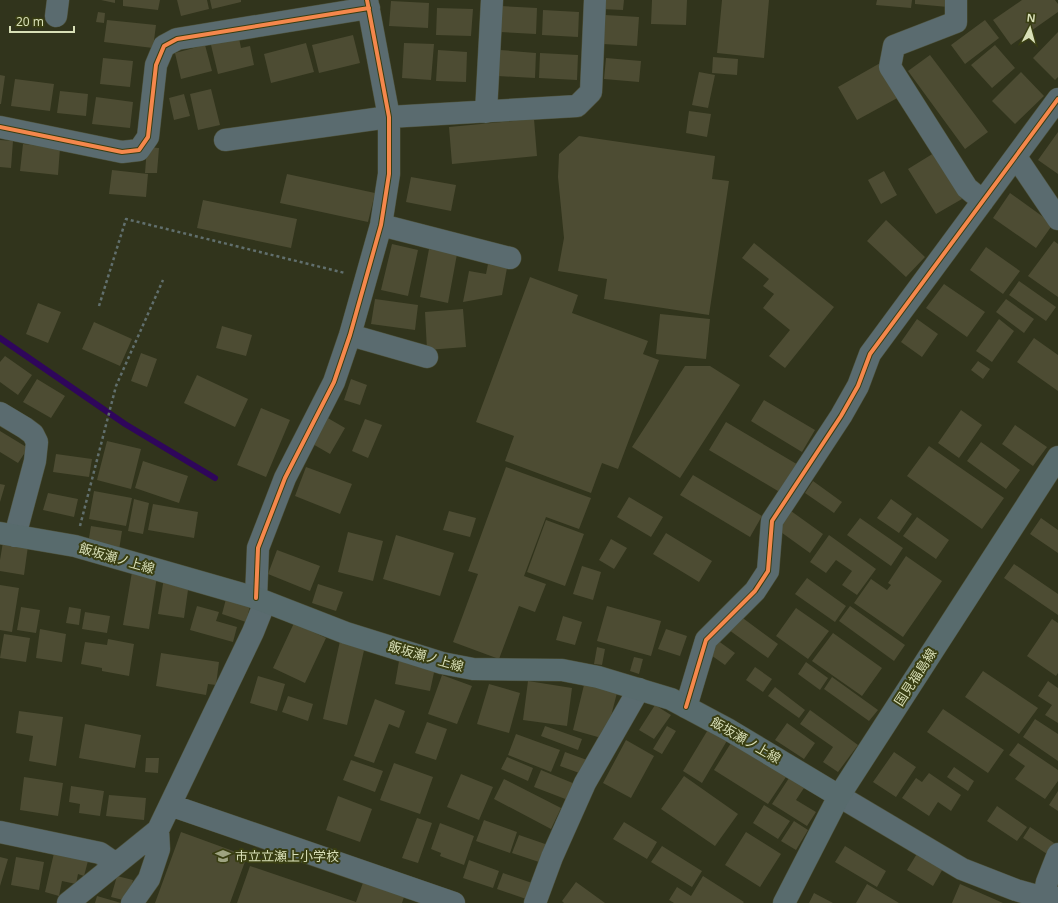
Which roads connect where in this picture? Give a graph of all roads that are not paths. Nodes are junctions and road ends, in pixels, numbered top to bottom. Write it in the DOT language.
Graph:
graph roads {
  1 [pos="492,0"];
  2 [pos="595,0"];
  3 [pos="956,0"];
  4 [pos="368,4"];
  5 [pos="1058,99"];
  6 [pos="486,112"];
  7 [pos="389,117"];
  8 [pos="0,127"];
  9 [pos="225,140"];
  10 [pos="1016,157"];
  11 [pos="983,201"];
  12 [pos="1058,219"];
  13 [pos="381,225"];
  14 [pos="510,258"];
  15 [pos="350,335"];
  16 [pos="427,357"];
  17 [pos="0,412"];
  18 [pos="1058,457"];
  19 [pos="7,535"];
  20 [pos="260,600"];
  21 [pos="639,689"];
  22 [pos="686,707"];
  23 [pos="839,796"];
  24 [pos="170,805"];
  25 [pos="158,830"];
  26 [pos="0,832"];
  27 [pos="1058,854"];
  28 [pos="116,864"];
  29 [pos="1051,897"];
  30 [pos="68,903"];
  31 [pos="132,903"];
  32 [pos="454,903"];
  33 [pos="535,903"];
  34 [pos="784,903"];
  1 -- 6 [label="street"];
  2 -- 6 [label="street"];
  3 -- 11 [label="street"];
  4 -- 7 [label="street"];
  4 -- 8 [label="street"];
  5 -- 10 [label="street"];
  6 -- 7 [label="street"];
  7 -- 9 [label="street"];
  7 -- 13 [label="street"];
  10 -- 11 [label="street"];
  10 -- 12 [label="street"];
  11 -- 22 [label="street"];
  13 -- 14 [label="street"];
  13 -- 15 [label="street"];
  15 -- 16 [label="street"];
  15 -- 20 [label="street"];
  17 -- 19 [label="street"];
  18 -- 23 [label="main road, 国見福島線"];
  19 -- 20 [label="main road, 飯坂瀬ノ上線"];
  20 -- 21 [label="main road, 飯坂瀬ノ上線"];
  20 -- 24 [label="street"];
  21 -- 22 [label="main road, 飯坂瀬ノ上線"];
  21 -- 33 [label="street"];
  22 -- 23 [label="main road, 飯坂瀬ノ上線"];
  23 -- 29 [label="street"];
  23 -- 34 [label="main road, 国見福島線"];
  24 -- 25 [label="street"];
  24 -- 32 [label="street"];
  25 -- 28 [label="street"];
  25 -- 31 [label="street"];
  26 -- 28 [label="street"];
  27 -- 29 [label="street"];
  28 -- 30 [label="street"];
}
